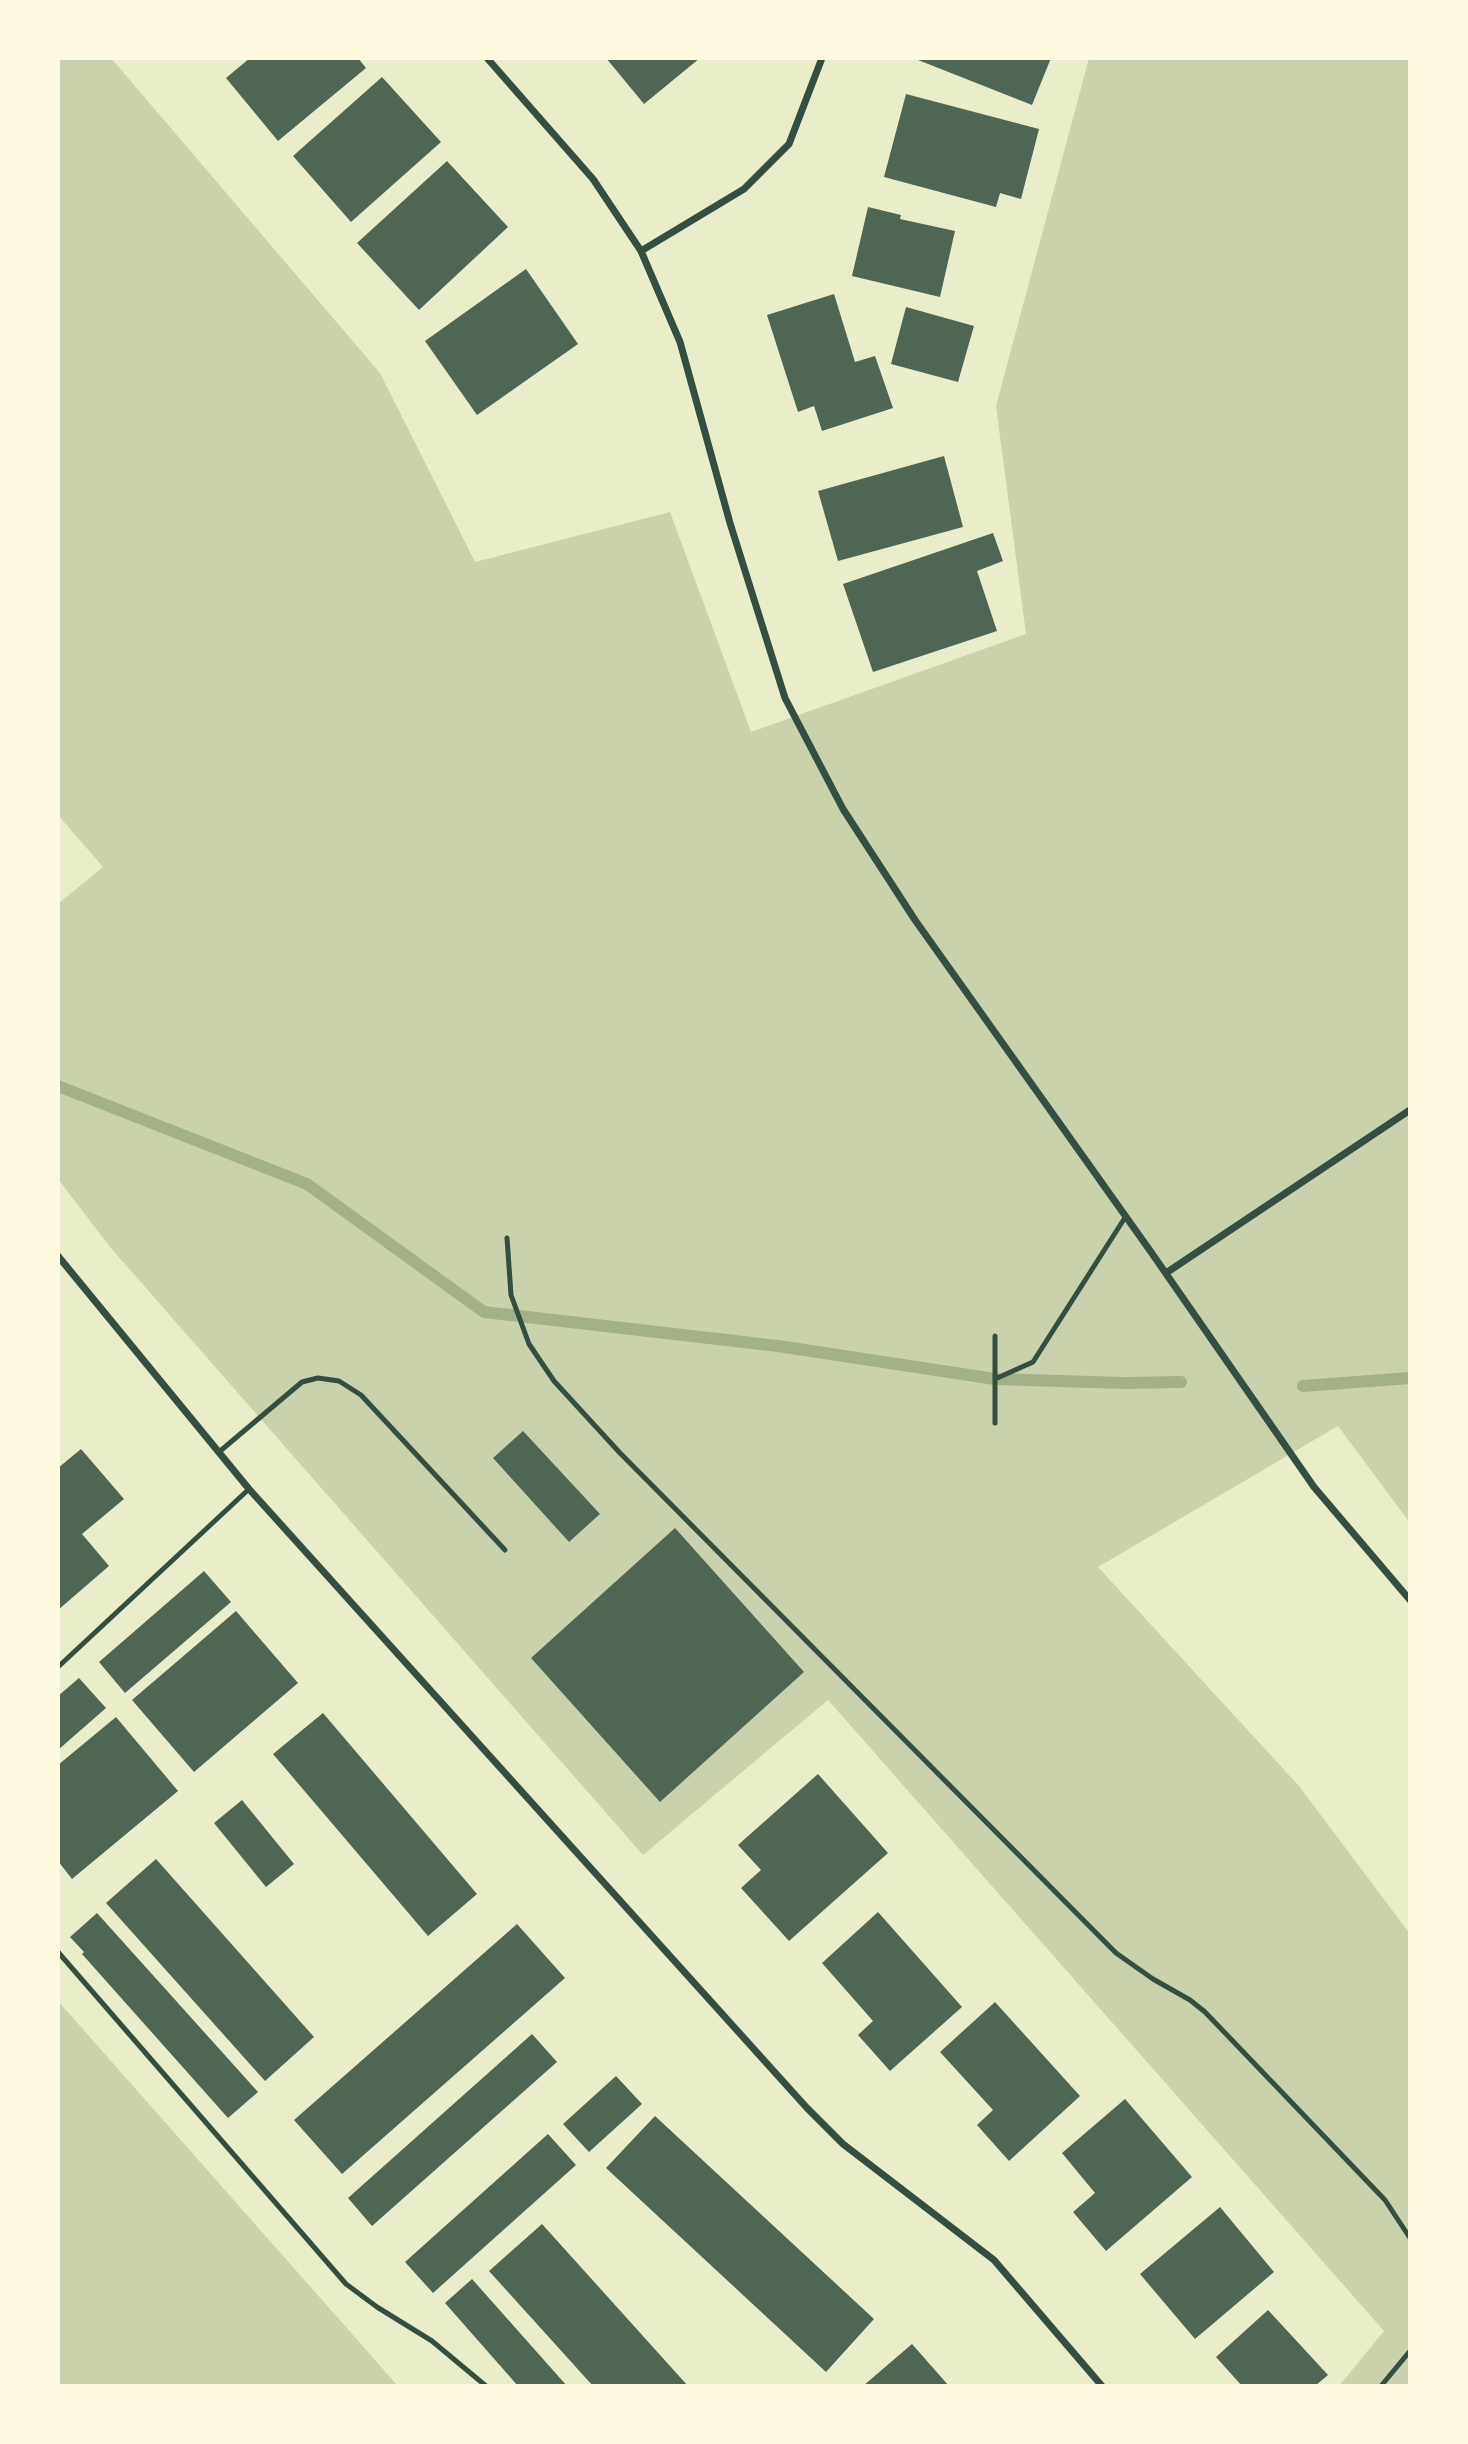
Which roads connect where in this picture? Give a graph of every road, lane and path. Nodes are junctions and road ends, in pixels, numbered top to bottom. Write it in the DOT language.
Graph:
graph roads {
  1 [pos="487,58"];
  2 [pos="822,58"];
  3 [pos="641,251"];
  4 [pos="1410,1110"];
  5 [pos="1126,1216"];
  6 [pos="506,1238"];
  7 [pos="58,1256"];
  8 [pos="1166,1273"];
  9 [pos="995,1336"];
  10 [pos="995,1380"];
  11 [pos="995,1423"];
  12 [pos="219,1452"];
  13 [pos="249,1489"];
  14 [pos="505,1550"];
  15 [pos="1410,1600"];
  16 [pos="58,1667"];
  17 [pos="58,1952"];
  18 [pos="1410,2238"];
  19 [pos="1410,2351"];
  20 [pos="486,2386"];
  21 [pos="1102,2386"];
  22 [pos="1381,2386"];
  1 -- 3 [label="street"];
  2 -- 3 [label="street"];
  3 -- 5 [label="street"];
  4 -- 8 [label="street"];
  5 -- 8 [label="street"];
  5 -- 10 [label="lane"];
  6 -- 18 [label="lane"];
  7 -- 12 [label="street"];
  8 -- 15 [label="street"];
  9 -- 10 [label="lane"];
  10 -- 11 [label="lane"];
  12 -- 13 [label="street"];
  12 -- 14 [label="lane"];
  13 -- 16 [label="lane"];
  13 -- 21 [label="street"];
  17 -- 20 [label="lane"];
  19 -- 22 [label="lane"];
}
